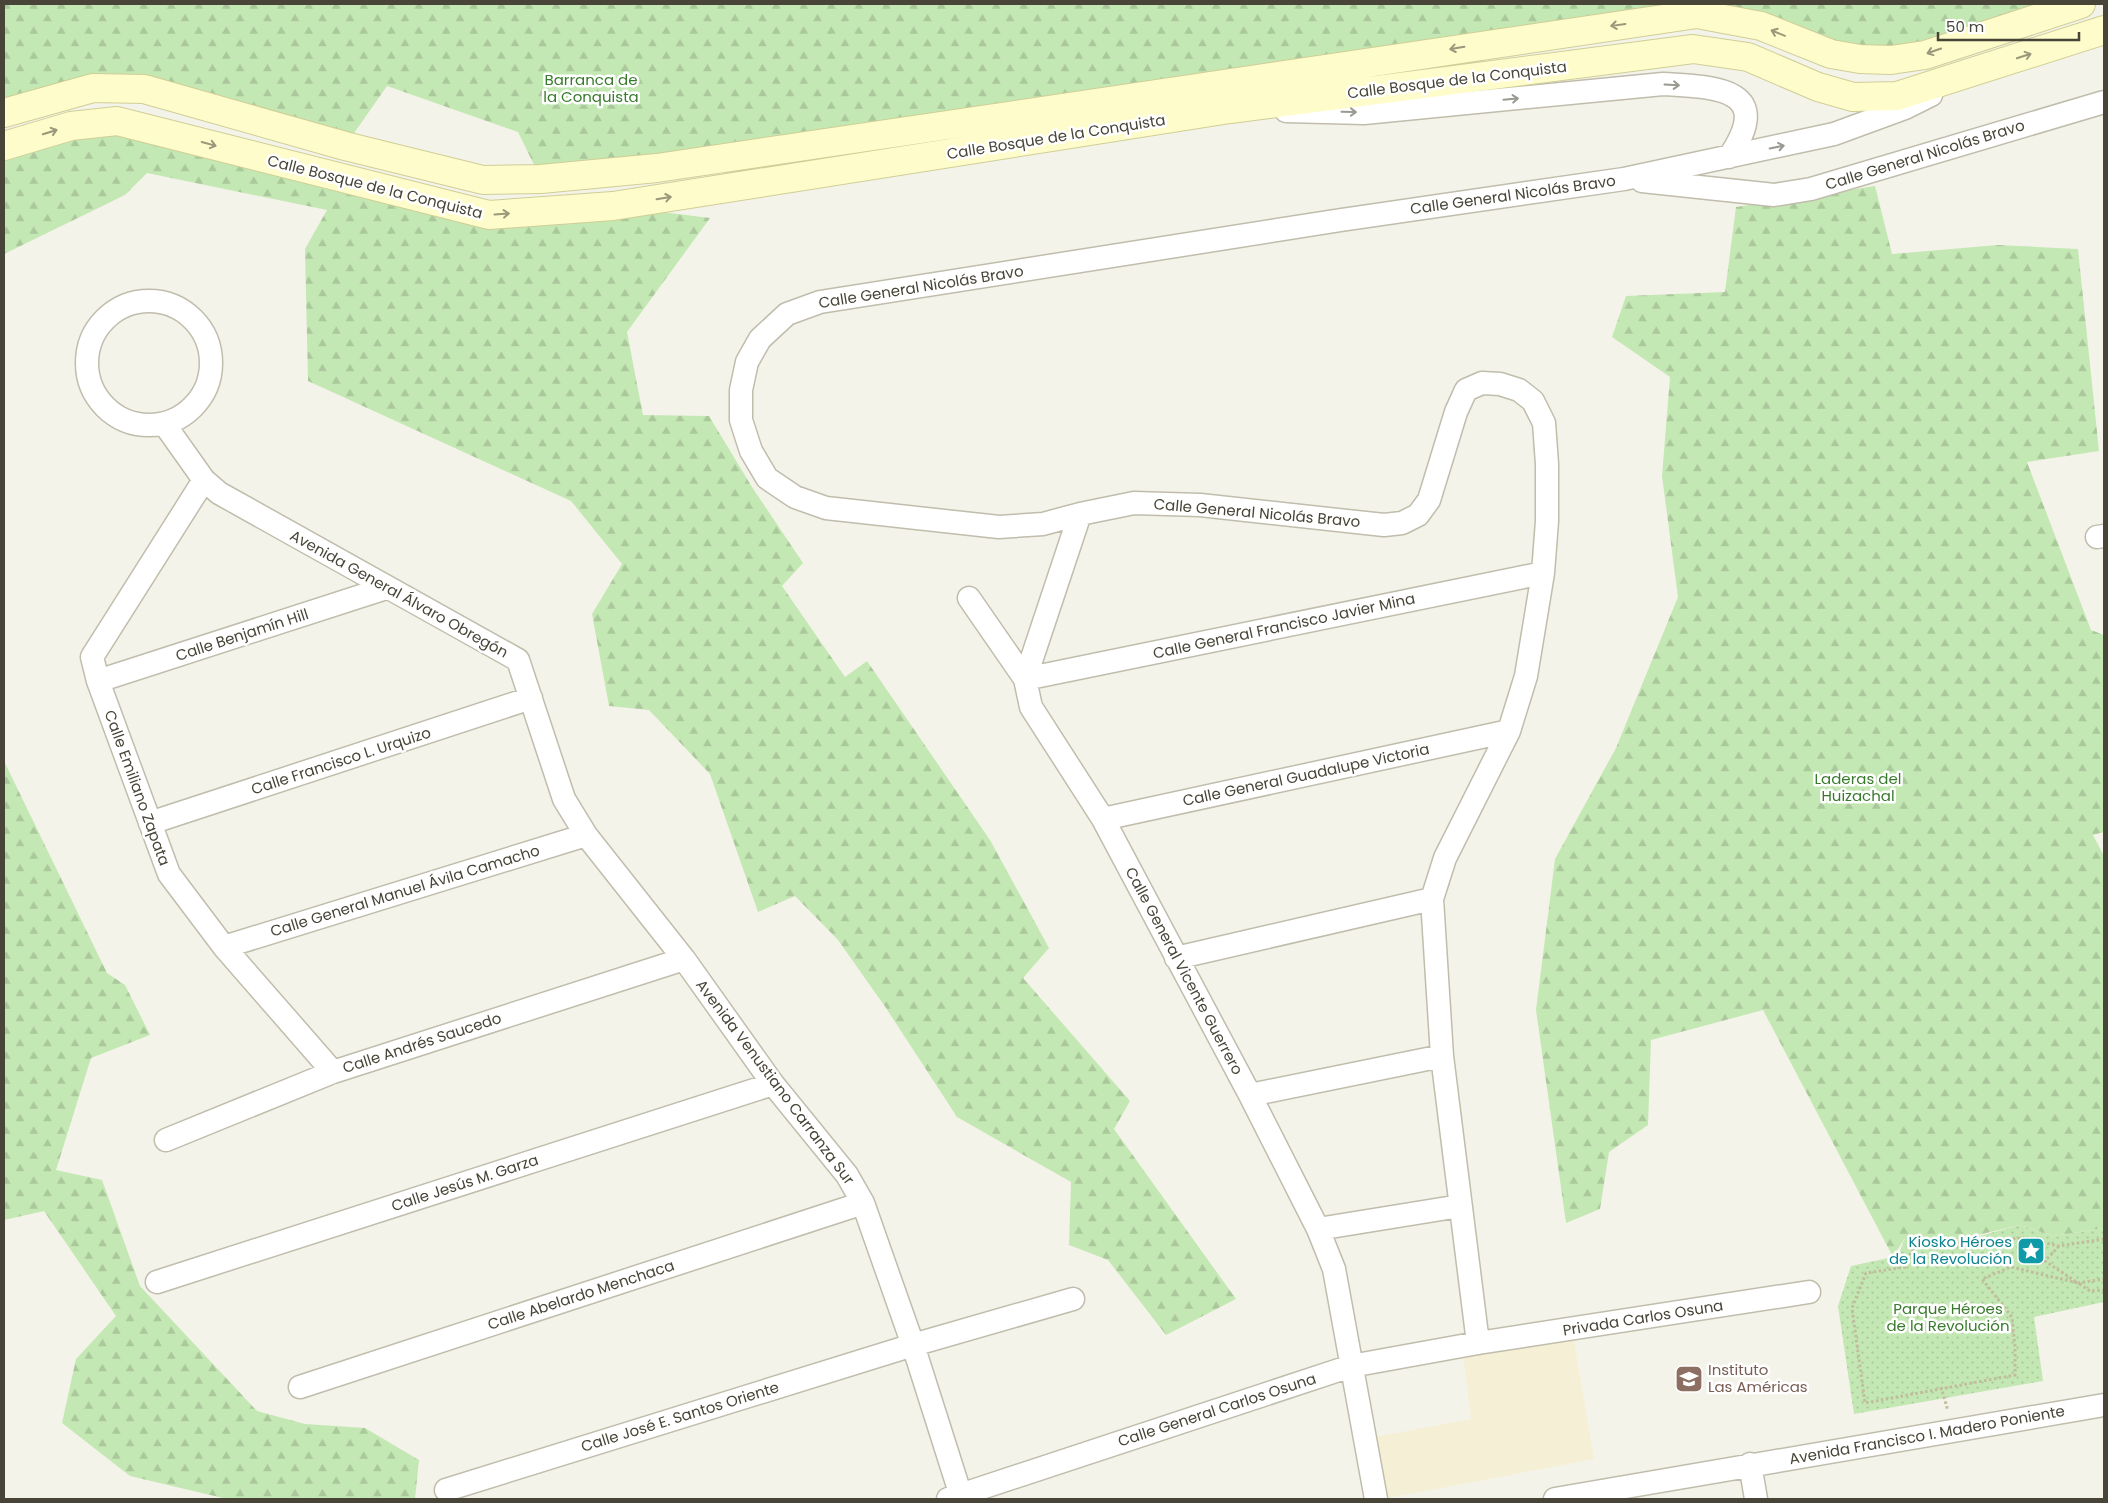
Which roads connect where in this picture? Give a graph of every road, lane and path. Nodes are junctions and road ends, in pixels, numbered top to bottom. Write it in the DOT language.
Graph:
graph roads {
  1 [pos="2081,4"];
  2 [pos="2104,30"];
  3 [pos="1977,71"];
  4 [pos="2104,102"];
  5 [pos="1230,109"];
  6 [pos="4,113"];
  7 [pos="4,146"];
  8 [pos="1729,157"];
  9 [pos="1624,179"];
  10 [pos="165,425"];
  11 [pos="204,480"];
  12 [pos="1080,514"];
  13 [pos="1543,573"];
  14 [pos="386,588"];
  15 [pos="969,598"];
  16 [pos="1025,679"];
  17 [pos="98,681"];
  18 [pos="531,698"];
  19 [pos="1509,730"];
  20 [pos="1103,819"];
  21 [pos="150,823"];
  22 [pos="586,835"];
  23 [pos="1432,899"];
  24 [pos="224,947"];
  25 [pos="1176,958"];
  26 [pos="684,959"];
  27 [pos="1442,1056"];
  28 [pos="333,1072"];
  29 [pos="773,1084"];
  30 [pos="1250,1096"];
  31 [pos="166,1140"];
  32 [pos="863,1203"];
  33 [pos="1460,1206"];
  34 [pos="1318,1229"];
  35 [pos="2104,1240"];
  36 [pos="2059,1246"];
  37 [pos="2104,1279"];
  38 [pos="157,1282"];
  39 [pos="2078,1283"];
  40 [pos="2104,1290"];
  41 [pos="1809,1292"];
  42 [pos="1073,1299"];
  43 [pos="1478,1344"];
  44 [pos="914,1345"];
  45 [pos="1351,1366"];
  46 [pos="300,1387"];
  47 [pos="2104,1405"];
  48 [pos="1750,1464"];
  49 [pos="446,1490"];
  50 [pos="956,1498"];
  51 [pos="1376,1499"];
  52 [pos="1555,1499"];
  53 [pos="1756,1499"];
  1 -- 6 [label="main road, Calle Bosque de la Conquista, one-way"];
  3 -- 2 [label="main road, Calle Bosque de la Conquista, one-way"];
  3 -- 5 [label="main road, Calle Bosque de la Conquista"];
  8 -- 3 [label="street, Calle General Nicolás Bravo, one-way"];
  4 -- 9 [label="street, Calle General Nicolás Bravo"];
  7 -- 5 [label="main road, Calle Bosque de la Conquista, one-way"];
  5 -- 8 [label="street, one-way"];
  8 -- 9 [label="street, Calle General Nicolás Bravo"];
  9 -- 12 [label="street, Calle General Nicolás Bravo"];
  10 -- 10 [label="street"];
  10 -- 11 [label="street, Avenida General Álvaro Obregón"];
  11 -- 14 [label="street, Avenida General Álvaro Obregón"];
  11 -- 17 [label="street, Calle Emiliano Zapata"];
  12 -- 13 [label="street, Calle General Nicolás Bravo"];
  12 -- 16 [label="street"];
  13 -- 16 [label="street, Calle General Francisco Javier Mina"];
  13 -- 19 [label="street"];
  14 -- 17 [label="street, Calle Benjamín Hill"];
  14 -- 18 [label="street, Avenida General Álvaro Obregón"];
  15 -- 16 [label="street, Calle General Vicente Guerrero"];
  16 -- 20 [label="street, Calle General Vicente Guerrero"];
  17 -- 21 [label="street, Calle Emiliano Zapata"];
  18 -- 21 [label="street, Calle Francisco L. Urquizo"];
  18 -- 22 [label="street, Avenida General Álvaro Obregón"];
  19 -- 20 [label="street, Calle General Guadalupe Victoria"];
  19 -- 23 [label="street"];
  20 -- 25 [label="street, Calle General Vicente Guerrero"];
  21 -- 24 [label="street, Calle Emiliano Zapata"];
  22 -- 24 [label="street, Calle General Manuel Ávila Camacho"];
  22 -- 26 [label="street, Avenida Venustiano Carranza Sur"];
  23 -- 25 [label="street"];
  23 -- 27 [label="street"];
  24 -- 28 [label="street, Calle Emiliano Zapata"];
  25 -- 30 [label="street, Calle General Vicente Guerrero"];
  26 -- 28 [label="street, Calle Andrés Saucedo"];
  26 -- 29 [label="street, Avenida Venustiano Carranza Sur"];
  27 -- 30 [label="street"];
  27 -- 33 [label="street"];
  28 -- 31 [label="street, Calle Andrés Saucedo"];
  29 -- 32 [label="street, Avenida Venustiano Carranza Sur"];
  29 -- 38 [label="street, Calle Jesús M. Garza"];
  30 -- 34 [label="street, Calle General Vicente Guerrero"];
  32 -- 44 [label="street, Avenida Venustiano Carranza Sur"];
  32 -- 46 [label="street, Calle Abelardo Menchaca"];
  33 -- 34 [label="street"];
  33 -- 43 [label="street"];
  34 -- 45 [label="street, Calle General Vicente Guerrero"];
  35 -- 36 [label="path"];
  36 -- 39 [label="path"];
  36 -- 39 [label="path"];
  37 -- 39 [label="path"];
  39 -- 40 [label="path"];
  41 -- 43 [label="street, Privada Carlos Osuna"];
  42 -- 44 [label="street, Calle José E. Santos Oriente"];
  43 -- 45 [label="street, Calle General Carlos Osuna"];
  44 -- 49 [label="street, Calle José E. Santos Oriente"];
  44 -- 50 [label="street, Avenida Venustiano Carranza Sur"];
  45 -- 50 [label="street, Calle General Carlos Osuna"];
  45 -- 51 [label="street, Calle General Vicente Guerrero"];
  47 -- 48 [label="street, Avenida Francisco I. Madero Poniente"];
  48 -- 52 [label="street, Avenida Francisco I. Madero Poniente"];
  48 -- 53 [label="street"];
}
